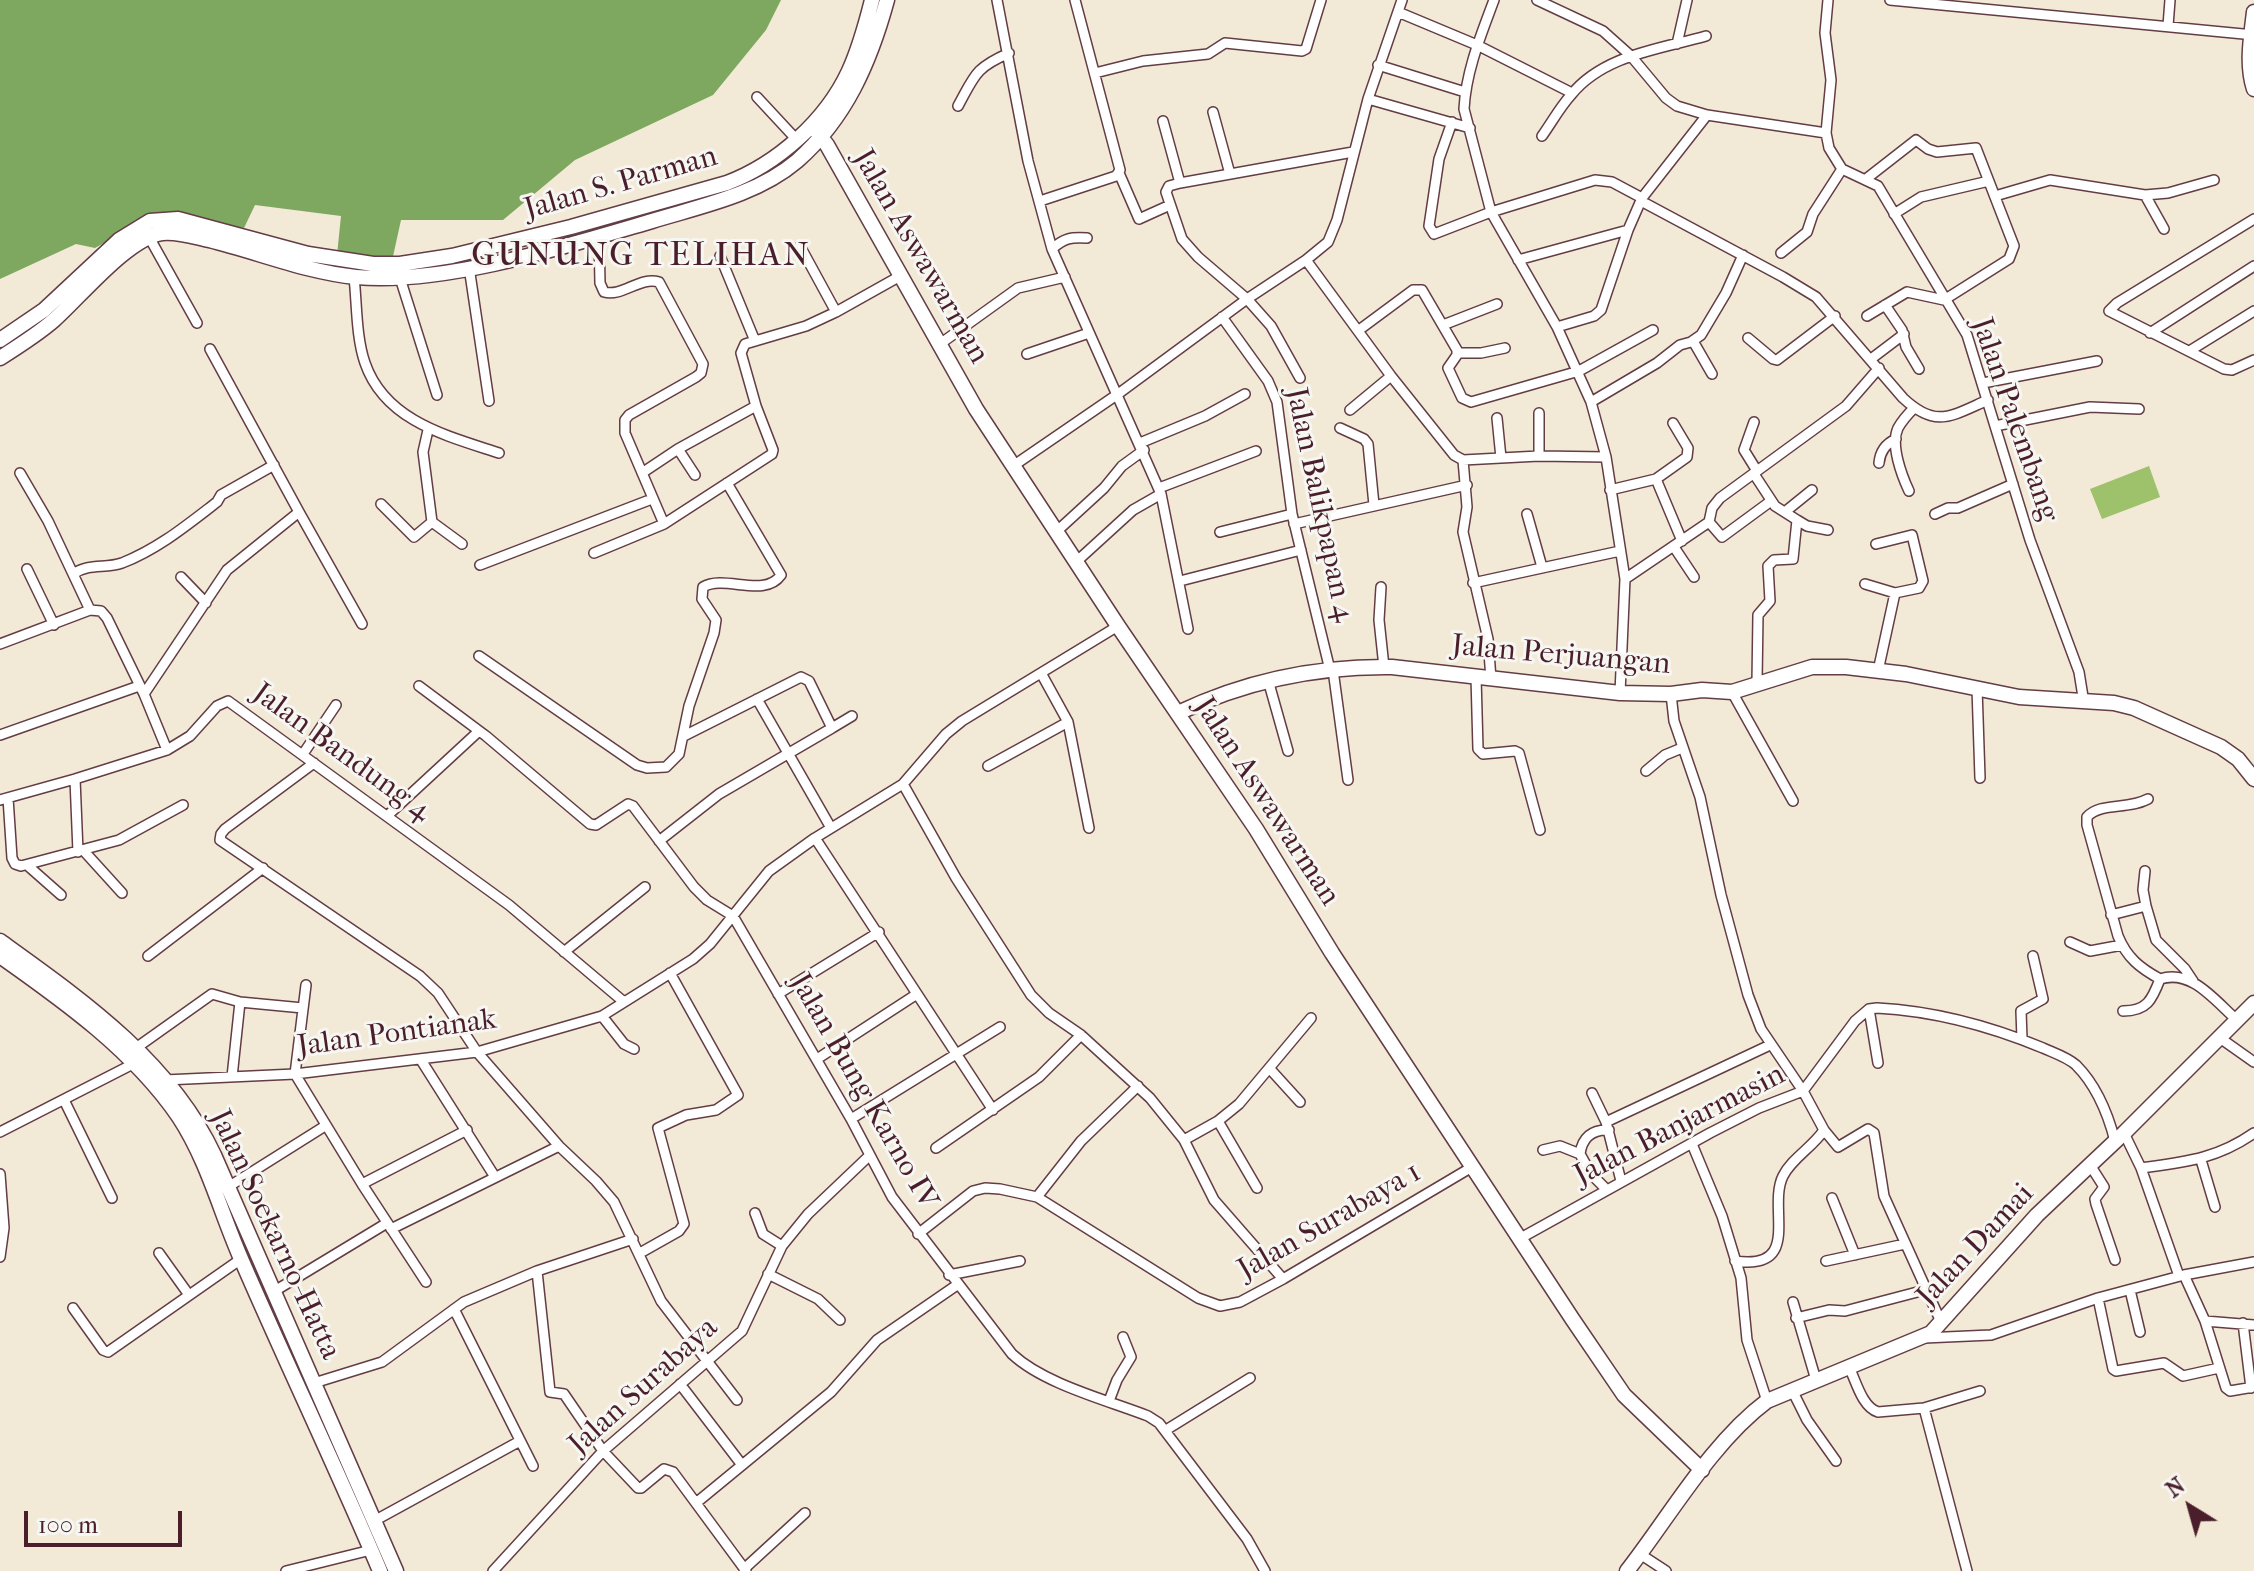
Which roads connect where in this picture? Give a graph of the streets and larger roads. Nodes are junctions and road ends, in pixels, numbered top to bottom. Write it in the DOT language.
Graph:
graph roads {
  1 [pos="872,0"];
  2 [pos="887,0"];
  3 [pos="997,0"];
  4 [pos="1078,0"];
  5 [pos="1321,0"];
  6 [pos="1402,0"];
  7 [pos="1494,0"];
  8 [pos="1537,0"];
  9 [pos="1687,0"];
  10 [pos="1828,0"];
  11 [pos="1890,0"];
  12 [pos="2170,0"];
  13 [pos="1398,12"];
  14 [pos="2254,12"];
  15 [pos="2168,26"];
  16 [pos="2253,35"];
  17 [pos="1706,36"];
  18 [pos="1677,44"];
  19 [pos="1477,45"];
  20 [pos="1009,53"];
  21 [pos="1631,56"];
  22 [pos="1378,65"];
  23 [pos="1095,73"];
  24 [pos="2254,89"];
  25 [pos="1465,92"];
  26 [pos="1572,93"];
  27 [pos="757,97"];
  28 [pos="1368,99"];
  29 [pos="958,106"];
  30 [pos="1213,112"];
  31 [pos="1707,115"];
  32 [pos="1163,121"];
  33 [pos="1452,122"];
  34 [pos="812,125"];
  35 [pos="1470,128"];
  36 [pos="1826,133"];
  37 [pos="1542,136"];
  38 [pos="822,137"];
  39 [pos="796,139"];
  40 [pos="1353,152"];
  41 [pos="1842,169"];
  42 [pos="1119,173"];
  43 [pos="1230,174"];
  44 [pos="1866,179"];
  45 [pos="2214,180"];
  46 [pos="1989,181"];
  47 [pos="1180,183"];
  48 [pos="1645,195"];
  49 [pos="2145,195"];
  50 [pos="1995,196"];
  51 [pos="1040,201"];
  52 [pos="1170,205"];
  53 [pos="1491,212"];
  54 [pos="1894,214"];
  55 [pos="2254,219"];
  56 [pos="2164,229"];
  57 [pos="1628,230"];
  58 [pos="149,237"];
  59 [pos="599,237"];
  60 [pos="1087,238"];
  61 [pos="800,246"];
  62 [pos="1052,249"];
  63 [pos="1781,253"];
  64 [pos="1743,255"];
  65 [pos="720,256"];
  66 [pos="1306,260"];
  67 [pos="1518,260"];
  68 [pos="2254,266"];
  69 [pos="469,267"];
  70 [pos="902,275"];
  71 [pos="354,277"];
  72 [pos="1065,277"];
  73 [pos="400,278"];
  74 [pos="1247,299"];
  75 [pos="1944,300"];
  76 [pos="1497,304"];
  77 [pos="1885,305"];
  78 [pos="2254,311"];
  79 [pos="836,312"];
  80 [pos="48,316"];
  81 [pos="1835,316"];
  82 [pos="1867,316"];
  83 [pos="1222,317"];
  84 [pos="197,323"];
  85 [pos="1443,325"];
  86 [pos="1557,327"];
  87 [pos="1359,330"];
  88 [pos="1653,330"];
  89 [pos="1089,333"];
  90 [pos="2150,333"];
  91 [pos="1904,334"];
  92 [pos="22,336"];
  93 [pos="1748,338"];
  94 [pos="0,340"];
  95 [pos="755,341"];
  96 [pos="1693,341"];
  97 [pos="940,344"];
  98 [pos="1505,348"];
  99 [pos="210,349"];
  100 [pos="2191,350"];
  101 [pos="1458,353"];
  102 [pos="1027,354"];
  103 [pos="1878,354"];
  104 [pos="0,358"];
  105 [pos="2254,360"];
  106 [pos="2097,361"];
  107 [pos="1879,368"];
  108 [pos="1919,369"];
  109 [pos="1579,371"];
  110 [pos="1712,374"];
  111 [pos="1391,376"];
  112 [pos="1300,378"];
  113 [pos="1986,392"];
  114 [pos="1118,394"];
  115 [pos="1245,394"];
  116 [pos="437,395"];
  117 [pos="489,401"];
  118 [pos="1591,402"];
  119 [pos="756,406"];
  120 [pos="1914,408"];
  121 [pos="2139,409"];
  122 [pos="1350,410"];
  123 [pos="1539,413"];
  124 [pos="1497,418"];
  125 [pos="1754,422"];
  126 [pos="1673,423"];
  127 [pos="1995,426"];
  128 [pos="1340,428"];
  129 [pos="428,430"];
  130 [pos="1896,439"];
  131 [pos="1142,446"];
  132 [pos="678,449"];
  133 [pos="1256,451"];
  134 [pos="499,453"];
  135 [pos="1539,456"];
  136 [pos="1606,457"];
  137 [pos="1501,458"];
  138 [pos="1463,460"];
  139 [pos="1879,463"];
  140 [pos="1013,466"];
  141 [pos="276,469"];
  142 [pos="1755,472"];
  143 [pos="20,473"];
  144 [pos="642,473"];
  145 [pos="695,475"];
  146 [pos="1656,479"];
  147 [pos="727,483"];
  148 [pos="2013,484"];
  149 [pos="1467,485"];
  150 [pos="1610,490"];
  151 [pos="1812,490"];
  152 [pos="1160,491"];
  153 [pos="1909,491"];
  154 [pos="652,499"];
  155 [pos="1771,501"];
  156 [pos="381,504"];
  157 [pos="1374,505"];
  158 [pos="1786,511"];
  159 [pos="299,512"];
  160 [pos="1527,514"];
  161 [pos="1935,514"];
  162 [pos="1293,519"];
  163 [pos="662,520"];
  164 [pos="1797,520"];
  165 [pos="1709,522"];
  166 [pos="427,528"];
  167 [pos="1828,530"];
  168 [pos="1056,532"];
  169 [pos="1220,532"];
  170 [pos="462,544"];
  171 [pos="1678,544"];
  172 [pos="1876,544"];
  173 [pos="1301,550"];
  174 [pos="1620,551"];
  175 [pos="594,553"];
  176 [pos="1076,562"];
  177 [pos="480,565"];
  178 [pos="1542,567"];
  179 [pos="27,569"];
  180 [pos="73,574"];
  181 [pos="181,577"];
  182 [pos="1694,577"];
  183 [pos="1625,579"];
  184 [pos="1180,581"];
  185 [pos="1473,583"];
  186 [pos="1865,584"];
  187 [pos="1381,587"];
  188 [pos="1895,593"];
  189 [pos="206,603"];
  190 [pos="90,610"];
  191 [pos="362,624"];
  192 [pos="54,625"];
  193 [pos="1118,626"];
  194 [pos="1188,629"];
  195 [pos="0,644"];
  196 [pos="479,656"];
  197 [pos="1384,667"];
  198 [pos="1331,670"];
  199 [pos="1878,671"];
  200 [pos="1041,673"];
  201 [pos="1484,678"];
  202 [pos="1268,680"];
  203 [pos="1757,682"];
  204 [pos="419,686"];
  205 [pos="1977,688"];
  206 [pos="142,690"];
  207 [pos="1732,692"];
  208 [pos="1620,693"];
  209 [pos="1671,694"];
  210 [pos="757,699"];
  211 [pos="2084,703"];
  212 [pos="336,705"];
  213 [pos="1178,713"];
  214 [pos="852,716"];
  215 [pos="1068,722"];
  216 [pos="832,728"];
  217 [pos="479,731"];
  218 [pos="0,735"];
  219 [pos="684,736"];
  220 [pos="1682,748"];
  221 [pos="167,750"];
  222 [pos="1288,751"];
  223 [pos="303,754"];
  224 [pos="787,755"];
  225 [pos="314,763"];
  226 [pos="988,766"];
  227 [pos="1646,771"];
  228 [pos="1980,778"];
  229 [pos="75,779"];
  230 [pos="2254,779"];
  231 [pos="1348,780"];
  232 [pos="903,784"];
  233 [pos="4,799"];
  234 [pos="2148,799"];
  235 [pos="1793,801"];
  236 [pos="183,805"];
  237 [pos="387,816"];
  238 [pos="831,828"];
  239 [pos="1089,828"];
  240 [pos="1540,830"];
  241 [pos="815,838"];
  242 [pos="659,841"];
  243 [pos="81,851"];
  244 [pos="27,865"];
  245 [pos="263,868"];
  246 [pos="2145,871"];
  247 [pos="645,887"];
  248 [pos="122,893"];
  249 [pos="61,895"];
  250 [pos="2146,906"];
  251 [pos="2111,915"];
  252 [pos="733,916"];
  253 [pos="879,932"];
  254 [pos="0,941"];
  255 [pos="2070,942"];
  256 [pos="2122,945"];
  257 [pos="564,952"];
  258 [pos="0,956"];
  259 [pos="148,956"];
  260 [pos="2033,956"];
  261 [pos="670,973"];
  262 [pos="2160,979"];
  263 [pos="2193,981"];
  264 [pos="306,985"];
  265 [pos="778,994"];
  266 [pos="917,994"];
  267 [pos="240,1002"];
  268 [pos="624,1002"];
  269 [pos="2254,1003"];
  270 [pos="303,1008"];
  271 [pos="1869,1009"];
  272 [pos="2123,1011"];
  273 [pos="602,1016"];
  274 [pos="1311,1018"];
  275 [pos="1000,1027"];
  276 [pos="2228,1030"];
  277 [pos="1081,1035"];
  278 [pos="2022,1039"];
  279 [pos="1770,1045"];
  280 [pos="136,1048"];
  281 [pos="634,1049"];
  282 [pos="477,1052"];
  283 [pos="957,1054"];
  284 [pos="817,1059"];
  285 [pos="421,1060"];
  286 [pos="2254,1062"];
  287 [pos="1878,1063"];
  288 [pos="141,1066"];
  289 [pos="1270,1069"];
  290 [pos="295,1074"];
  291 [pos="232,1077"];
  292 [pos="165,1080"];
  293 [pos="1138,1086"];
  294 [pos="1803,1091"];
  295 [pos="1592,1093"];
  296 [pos="64,1100"];
  297 [pos="1300,1102"];
  298 [pos="993,1110"];
  299 [pos="851,1119"];
  300 [pos="1218,1121"];
  301 [pos="325,1126"];
  302 [pos="1608,1126"];
  303 [pos="467,1130"];
  304 [pos="0,1132"];
  305 [pos="1825,1132"];
  306 [pos="2254,1133"];
  307 [pos="2119,1137"];
  308 [pos="1184,1140"];
  309 [pos="1692,1144"];
  310 [pos="559,1146"];
  311 [pos="936,1148"];
  312 [pos="1543,1150"];
  313 [pos="1580,1154"];
  314 [pos="870,1155"];
  315 [pos="2201,1160"];
  316 [pos="2090,1165"];
  317 [pos="1472,1167"];
  318 [pos="2141,1168"];
  319 [pos="0,1174"];
  320 [pos="495,1177"];
  321 [pos="1621,1181"];
  322 [pos="362,1184"];
  323 [pos="228,1187"];
  324 [pos="1257,1188"];
  325 [pos="1606,1189"];
  326 [pos="1037,1197"];
  327 [pos="112,1198"];
  328 [pos="1832,1198"];
  329 [pos="2215,1207"];
  330 [pos="755,1213"];
  331 [pos="389,1226"];
  332 [pos="2,1228"];
  333 [pos="918,1234"];
  334 [pos="633,1239"];
  335 [pos="1519,1239"];
  336 [pos="1905,1244"];
  337 [pos="782,1246"];
  338 [pos="159,1253"];
  339 [pos="640,1253"];
  340 [pos="1855,1255"];
  341 [pos="0,1257"];
  342 [pos="241,1259"];
  343 [pos="2115,1260"];
  344 [pos="1020,1261"];
  345 [pos="1826,1261"];
  346 [pos="1735,1262"];
  347 [pos="2254,1262"];
  348 [pos="537,1271"];
  349 [pos="768,1274"];
  350 [pos="949,1275"];
  351 [pos="2182,1275"];
  352 [pos="1283,1279"];
  353 [pos="426,1282"];
  354 [pos="957,1285"];
  355 [pos="1925,1290"];
  356 [pos="2130,1290"];
  357 [pos="273,1292"];
  358 [pos="189,1295"];
  359 [pos="2098,1298"];
  360 [pos="1793,1302"];
  361 [pos="73,1308"];
  362 [pos="454,1309"];
  363 [pos="1796,1318"];
  364 [pos="840,1320"];
  365 [pos="2205,1321"];
  366 [pos="1941,1322"];
  367 [pos="2249,1324"];
  368 [pos="2140,1332"];
  369 [pos="1123,1337"];
  370 [pos="1924,1338"];
  371 [pos="708,1360"];
  372 [pos="1849,1367"];
  373 [pos="2219,1368"];
  374 [pos="1250,1378"];
  375 [pos="1816,1380"];
  376 [pos="314,1383"];
  377 [pos="680,1384"];
  378 [pos="2252,1388"];
  379 [pos="1792,1390"];
  380 [pos="1980,1391"];
  381 [pos="737,1400"];
  382 [pos="1109,1401"];
  383 [pos="1767,1401"];
  384 [pos="1924,1408"];
  385 [pos="1166,1430"];
  386 [pos="520,1441"];
  387 [pos="603,1451"];
  388 [pos="1836,1461"];
  389 [pos="742,1465"];
  390 [pos="533,1466"];
  391 [pos="1702,1470"];
  392 [pos="696,1503"];
  393 [pos="805,1513"];
  394 [pos="374,1521"];
  395 [pos="371,1550"];
  396 [pos="1640,1554"];
  397 [pos="745,1570"];
  398 [pos="286,1571"];
  399 [pos="380,1571"];
  400 [pos="396,1571"];
  401 [pos="493,1571"];
  402 [pos="1265,1571"];
  403 [pos="1627,1571"];
  404 [pos="1666,1571"];
  405 [pos="1967,1571"];
  1 -- 34 [label="street, Jalan S. Parman"];
  2 -- 38 [label="street, Jalan S. Parman"];
  3 -- 20 [label="street"];
  4 -- 23 [label="street"];
  5 -- 23 [label="street"];
  6 -- 13 [label="street"];
  7 -- 19 [label="street"];
  8 -- 21 [label="street"];
  9 -- 18 [label="street"];
  10 -- 36 [label="street"];
  11 -- 15 [label="street"];
  12 -- 15 [label="street"];
  13 -- 19 [label="street"];
  13 -- 22 [label="street"];
  14 -- 16 [label="street"];
  15 -- 16 [label="street"];
  16 -- 24 [label="street"];
  17 -- 18 [label="street"];
  18 -- 21 [label="street"];
  19 -- 25 [label="street"];
  19 -- 26 [label="street"];
  20 -- 29 [label="street"];
  20 -- 51 [label="street"];
  21 -- 26 [label="street"];
  21 -- 31 [label="street"];
  22 -- 25 [label="street"];
  22 -- 28 [label="street"];
  23 -- 42 [label="street"];
  25 -- 35 [label="street"];
  26 -- 37 [label="street"];
  27 -- 39 [label="street"];
  28 -- 33 [label="street"];
  28 -- 40 [label="street"];
  30 -- 43 [label="street"];
  31 -- 36 [label="street"];
  31 -- 48 [label="street"];
  32 -- 47 [label="street"];
  33 -- 35 [label="street"];
  33 -- 53 [label="street"];
  34 -- 38 [label="street, Jalan Aswawarman"];
  34 -- 39 [label="street, Jalan S. Parman"];
  35 -- 53 [label="street"];
  36 -- 41 [label="street"];
  38 -- 59 [label="street, Jalan S. Parman"];
  38 -- 70 [label="street, Jalan Aswawarman"];
  39 -- 80 [label="street, Jalan S. Parman"];
  40 -- 43 [label="street"];
  40 -- 66 [label="street"];
  41 -- 44 [label="street, Jalan Palembang"];
  41 -- 63 [label="street"];
  42 -- 51 [label="street"];
  42 -- 52 [label="street"];
  43 -- 47 [label="street"];
  44 -- 46 [label="street"];
  44 -- 54 [label="street, Jalan Palembang"];
  45 -- 49 [label="street"];
  46 -- 50 [label="street"];
  46 -- 54 [label="street"];
  47 -- 52 [label="street"];
  48 -- 53 [label="street"];
  48 -- 57 [label="street"];
  48 -- 64 [label="street"];
  49 -- 50 [label="street"];
  49 -- 56 [label="street"];
  50 -- 75 [label="street"];
  51 -- 62 [label="street"];
  52 -- 74 [label="street"];
  53 -- 67 [label="street"];
  54 -- 75 [label="street, Jalan Palembang"];
  55 -- 90 [label="street"];
  57 -- 67 [label="street"];
  57 -- 86 [label="street"];
  58 -- 71 [label="street, Jalan S. Parman"];
  58 -- 80 [label="street, Jalan S. Parman"];
  58 -- 84 [label="street"];
  59 -- 69 [label="street, Jalan S. Parman"];
  59 -- 144 [label="street"];
  60 -- 62 [label="street"];
  61 -- 79 [label="street"];
  62 -- 72 [label="street"];
  64 -- 81 [label="street"];
  64 -- 96 [label="street"];
  65 -- 95 [label="street"];
  66 -- 74 [label="street"];
  66 -- 87 [label="street"];
  67 -- 86 [label="street"];
  68 -- 90 [label="street"];
  69 -- 73 [label="street, Jalan S. Parman"];
  69 -- 117 [label="street"];
  70 -- 79 [label="street"];
  70 -- 97 [label="street, Jalan Aswawarman"];
  71 -- 73 [label="street, Jalan S. Parman"];
  71 -- 129 [label="street"];
  72 -- 89 [label="street"];
  72 -- 97 [label="street"];
  73 -- 116 [label="street"];
  74 -- 83 [label="street"];
  74 -- 112 [label="street"];
  75 -- 77 [label="street"];
  75 -- 113 [label="street, Jalan Palembang"];
  76 -- 85 [label="street"];
  77 -- 82 [label="street"];
  77 -- 91 [label="street"];
  78 -- 100 [label="street"];
  79 -- 95 [label="street"];
  80 -- 92 [label="street, Jalan S. Parman"];
  81 -- 93 [label="street"];
  81 -- 103 [label="street"];
  83 -- 114 [label="street"];
  83 -- 162 [label="street, Jalan Balikpapan 4"];
  85 -- 87 [label="street"];
  85 -- 101 [label="street"];
  86 -- 109 [label="street"];
  87 -- 111 [label="street"];
  88 -- 109 [label="street"];
  89 -- 102 [label="street"];
  89 -- 114 [label="street"];
  90 -- 100 [label="street"];
  91 -- 103 [label="street"];
  91 -- 108 [label="street"];
  92 -- 94 [label="street, Jalan S. Parman"];
  92 -- 104 [label="street, Jalan S. Parman"];
  95 -- 119 [label="street"];
  96 -- 110 [label="street"];
  96 -- 118 [label="street"];
  97 -- 140 [label="street, Jalan Aswawarman"];
  98 -- 101 [label="street"];
  99 -- 141 [label="street"];
  100 -- 105 [label="street"];
  101 -- 109 [label="street"];
  103 -- 107 [label="street"];
  106 -- 113 [label="street"];
  107 -- 120 [label="street"];
  107 -- 142 [label="street"];
  109 -- 118 [label="street"];
  111 -- 122 [label="street"];
  111 -- 138 [label="street"];
  113 -- 120 [label="street"];
  113 -- 127 [label="street, Jalan Palembang"];
  114 -- 131 [label="street"];
  114 -- 140 [label="street"];
  115 -- 131 [label="street"];
  118 -- 136 [label="street"];
  119 -- 132 [label="street"];
  119 -- 147 [label="street"];
  120 -- 130 [label="street"];
  121 -- 127 [label="street"];
  123 -- 135 [label="street"];
  124 -- 137 [label="street"];
  125 -- 142 [label="street"];
  126 -- 146 [label="street"];
  127 -- 148 [label="street, Jalan Palembang"];
  128 -- 157 [label="street"];
  129 -- 134 [label="street"];
  129 -- 166 [label="street"];
  130 -- 139 [label="street"];
  130 -- 153 [label="street"];
  131 -- 152 [label="street"];
  131 -- 168 [label="street"];
  132 -- 144 [label="street"];
  132 -- 145 [label="street"];
  133 -- 152 [label="street"];
  135 -- 136 [label="street"];
  135 -- 137 [label="street"];
  136 -- 150 [label="street"];
  137 -- 138 [label="street"];
  138 -- 149 [label="street"];
  140 -- 168 [label="street, Jalan Aswawarman"];
  141 -- 159 [label="street"];
  141 -- 180 [label="street"];
  142 -- 155 [label="street"];
  142 -- 165 [label="street"];
  143 -- 180 [label="street"];
  144 -- 154 [label="street"];
  146 -- 150 [label="street"];
  146 -- 171 [label="street"];
  147 -- 163 [label="street"];
  147 -- 219 [label="street"];
  148 -- 161 [label="street"];
  148 -- 211 [label="street, Jalan Palembang"];
  149 -- 157 [label="street"];
  149 -- 185 [label="street"];
  150 -- 174 [label="street"];
  151 -- 158 [label="street"];
  152 -- 176 [label="street"];
  152 -- 184 [label="street"];
  154 -- 163 [label="street"];
  154 -- 177 [label="street"];
  155 -- 158 [label="street"];
  155 -- 165 [label="street"];
  156 -- 166 [label="street"];
  157 -- 162 [label="street"];
  158 -- 164 [label="street"];
  159 -- 189 [label="street"];
  159 -- 191 [label="street"];
  160 -- 178 [label="street"];
  162 -- 169 [label="street"];
  162 -- 173 [label="street, Jalan Balikpapan 4"];
  163 -- 175 [label="street"];
  164 -- 167 [label="street"];
  164 -- 203 [label="street"];
  165 -- 171 [label="street"];
  166 -- 170 [label="street"];
  168 -- 176 [label="street, Jalan Aswawarman"];
  171 -- 182 [label="street"];
  171 -- 183 [label="street"];
  172 -- 188 [label="street"];
  173 -- 184 [label="street"];
  173 -- 198 [label="street, Jalan Balikpapan 4"];
  174 -- 178 [label="street"];
  174 -- 183 [label="street"];
  176 -- 193 [label="street, Jalan Aswawarman"];
  178 -- 185 [label="street"];
  179 -- 192 [label="street"];
  180 -- 190 [label="street"];
  181 -- 189 [label="street"];
  183 -- 208 [label="street"];
  184 -- 194 [label="street"];
  185 -- 201 [label="street"];
  186 -- 188 [label="street"];
  187 -- 197 [label="street"];
  188 -- 199 [label="street"];
  189 -- 206 [label="street"];
  190 -- 192 [label="street"];
  190 -- 206 [label="street"];
  192 -- 195 [label="street"];
  193 -- 200 [label="street, Jalan Pontianak"];
  193 -- 213 [label="street, Jalan Aswawarman"];
  196 -- 219 [label="street"];
  197 -- 198 [label="street, Jalan Perjuangan"];
  197 -- 201 [label="street, Jalan Perjuangan"];
  198 -- 202 [label="street, Jalan Perjuangan"];
  198 -- 231 [label="street, Jalan Balikpapan 4"];
  199 -- 203 [label="street, Jalan Perjuangan"];
  199 -- 205 [label="street, Jalan Perjuangan"];
  200 -- 215 [label="street"];
  200 -- 232 [label="street, Jalan Pontianak"];
  201 -- 208 [label="street, Jalan Perjuangan"];
  201 -- 240 [label="street"];
  202 -- 213 [label="street, Jalan Perjuangan"];
  202 -- 222 [label="street"];
  203 -- 207 [label="street, Jalan Perjuangan"];
  204 -- 217 [label="street"];
  205 -- 211 [label="street, Jalan Perjuangan"];
  205 -- 228 [label="street"];
  206 -- 218 [label="street"];
  206 -- 221 [label="street"];
  207 -- 209 [label="street, Jalan Perjuangan"];
  207 -- 235 [label="street"];
  208 -- 209 [label="street, Jalan Perjuangan"];
  209 -- 220 [label="street"];
  210 -- 216 [label="street"];
  210 -- 219 [label="street"];
  210 -- 224 [label="street"];
  211 -- 230 [label="street, Jalan Perjuangan"];
  212 -- 223 [label="street"];
  213 -- 317 [label="street, Jalan Aswawarman"];
  214 -- 216 [label="street"];
  215 -- 226 [label="street"];
  215 -- 239 [label="street"];
  216 -- 224 [label="street"];
  217 -- 237 [label="street"];
  217 -- 242 [label="street"];
  220 -- 227 [label="street"];
  220 -- 279 [label="street"];
  221 -- 223 [label="street, Jalan Bandung 4"];
  221 -- 229 [label="street, Jalan Bandung 4"];
  223 -- 225 [label="street, Jalan Bandung 4"];
  224 -- 238 [label="street"];
  224 -- 242 [label="street"];
  225 -- 237 [label="street, Jalan Bandung 4"];
  225 -- 245 [label="street"];
  229 -- 233 [label="street, Jalan Bandung 4"];
  229 -- 243 [label="street"];
  232 -- 238 [label="street, Jalan Pontianak"];
  232 -- 277 [label="street"];
  233 -- 244 [label="street"];
  234 -- 251 [label="street"];
  236 -- 243 [label="street"];
  237 -- 257 [label="street, Jalan Bandung 4"];
  238 -- 241 [label="street, Jalan Pontianak"];
  241 -- 252 [label="street, Jalan Pontianak"];
  241 -- 253 [label="street"];
  242 -- 252 [label="street"];
  243 -- 244 [label="street"];
  243 -- 248 [label="street"];
  244 -- 249 [label="street"];
  245 -- 259 [label="street"];
  245 -- 282 [label="street"];
  246 -- 250 [label="street"];
  247 -- 257 [label="street"];
  250 -- 251 [label="street"];
  250 -- 263 [label="street"];
  251 -- 256 [label="street"];
  252 -- 261 [label="street, Jalan Pontianak"];
  252 -- 265 [label="street, Jalan Bung Karno IV"];
  253 -- 265 [label="street"];
  253 -- 266 [label="street"];
  254 -- 280 [label="street, Jalan Soekarno-Hatta"];
  255 -- 256 [label="street"];
  256 -- 262 [label="street"];
  257 -- 268 [label="street, Jalan Bandung 4"];
  258 -- 288 [label="street, Jalan Soekarno-Hatta"];
  260 -- 278 [label="street"];
  261 -- 268 [label="street, Jalan Pontianak"];
  261 -- 339 [label="street"];
  262 -- 263 [label="street"];
  262 -- 272 [label="street"];
  263 -- 276 [label="street"];
  264 -- 270 [label="street"];
  265 -- 284 [label="street, Jalan Bung Karno IV"];
  266 -- 283 [label="street"];
  266 -- 284 [label="street"];
  267 -- 270 [label="street"];
  267 -- 280 [label="street"];
  267 -- 291 [label="street"];
  268 -- 273 [label="street, Jalan Pontianak"];
  269 -- 276 [label="street, Jalan Damai"];
  270 -- 290 [label="street"];
  271 -- 278 [label="street"];
  271 -- 287 [label="street"];
  271 -- 294 [label="street, Jalan Banjarmasin"];
  273 -- 281 [label="street"];
  273 -- 282 [label="street, Jalan Pontianak"];
  274 -- 289 [label="street"];
  275 -- 283 [label="street"];
  276 -- 286 [label="street"];
  276 -- 307 [label="street, Jalan Damai"];
  277 -- 293 [label="street"];
  277 -- 298 [label="street"];
  278 -- 307 [label="street"];
  279 -- 294 [label="street"];
  279 -- 302 [label="street"];
  280 -- 288 [label="street, Jalan Soekarno-Hatta"];
  282 -- 285 [label="street, Jalan Pontianak"];
  282 -- 310 [label="street"];
  283 -- 298 [label="street"];
  283 -- 299 [label="street"];
  284 -- 299 [label="street, Jalan Bung Karno IV"];
  285 -- 290 [label="street, Jalan Pontianak"];
  285 -- 303 [label="street"];
  288 -- 292 [label="street, Jalan Soekarno-Hatta"];
  288 -- 296 [label="street"];
  288 -- 342 [label="street, Jalan Soekarno-Hatta"];
  289 -- 297 [label="street"];
  289 -- 300 [label="street"];
  290 -- 291 [label="street, Jalan Pontianak"];
  290 -- 301 [label="street"];
  291 -- 292 [label="street, Jalan Pontianak"];
  292 -- 323 [label="street, Jalan Soekarno-Hatta"];
  293 -- 308 [label="street"];
  293 -- 326 [label="street"];
  294 -- 305 [label="street"];
  294 -- 309 [label="street, Jalan Banjarmasin"];
  295 -- 302 [label="street"];
  296 -- 304 [label="street"];
  296 -- 327 [label="street"];
  298 -- 311 [label="street"];
  299 -- 314 [label="street, Jalan Bung Karno IV"];
  300 -- 308 [label="street"];
  300 -- 324 [label="street"];
  301 -- 322 [label="street"];
  301 -- 323 [label="street"];
  302 -- 313 [label="street"];
  302 -- 321 [label="street"];
  303 -- 320 [label="street"];
  303 -- 322 [label="street"];
  305 -- 336 [label="street"];
  305 -- 346 [label="street"];
  306 -- 315 [label="street"];
  307 -- 316 [label="street, Jalan Damai"];
  307 -- 318 [label="street"];
  308 -- 352 [label="street"];
  309 -- 321 [label="street, Jalan Banjarmasin"];
  309 -- 346 [label="street"];
  310 -- 320 [label="street"];
  310 -- 334 [label="street"];
  312 -- 313 [label="street"];
  313 -- 325 [label="street"];
  314 -- 333 [label="street, Jalan Bung Karno IV"];
  314 -- 337 [label="street, Jalan Surabaya"];
  315 -- 318 [label="street"];
  315 -- 329 [label="street"];
  316 -- 343 [label="street"];
  316 -- 366 [label="street, Jalan Damai"];
  317 -- 335 [label="street, Jalan Aswawarman"];
  317 -- 352 [label="street, Jalan Surabaya 1"];
  318 -- 351 [label="street"];
  319 -- 332 [label="street"];
  320 -- 331 [label="street"];
  321 -- 325 [label="street, Jalan Banjarmasin"];
  322 -- 331 [label="street"];
  323 -- 357 [label="street, Jalan Soekarno-Hatta"];
  325 -- 335 [label="street, Jalan Banjarmasin"];
  326 -- 333 [label="street, Jalan Surabaya 1"];
  326 -- 352 [label="street, Jalan Surabaya 1"];
  328 -- 340 [label="street"];
  330 -- 337 [label="street"];
  331 -- 353 [label="street"];
  331 -- 357 [label="street"];
  332 -- 341 [label="street"];
  333 -- 350 [label="street, Jalan Bung Karno IV"];
  334 -- 339 [label="street"];
  334 -- 348 [label="street"];
  335 -- 391 [label="street, Jalan Aswawarman"];
  336 -- 340 [label="street"];
  336 -- 355 [label="street"];
  337 -- 349 [label="street, Jalan Surabaya"];
  338 -- 358 [label="street"];
  339 -- 371 [label="street"];
  340 -- 345 [label="street"];
  342 -- 358 [label="street"];
  342 -- 395 [label="street, Jalan Soekarno-Hatta"];
  344 -- 350 [label="street"];
  346 -- 383 [label="street"];
  347 -- 351 [label="street"];
  348 -- 362 [label="street"];
  348 -- 387 [label="street"];
  349 -- 364 [label="street"];
  349 -- 371 [label="street, Jalan Surabaya"];
  350 -- 354 [label="street, Jalan Bung Karno IV"];
  351 -- 356 [label="street"];
  351 -- 365 [label="street"];
  354 -- 382 [label="street, Jalan Bung Karno IV"];
  354 -- 389 [label="street"];
  355 -- 363 [label="street"];
  355 -- 366 [label="street"];
  356 -- 359 [label="street"];
  356 -- 368 [label="street"];
  357 -- 376 [label="street, Jalan Soekarno-Hatta"];
  358 -- 361 [label="street"];
  359 -- 370 [label="street"];
  359 -- 373 [label="street"];
  360 -- 363 [label="street"];
  362 -- 376 [label="street"];
  362 -- 386 [label="street"];
  363 -- 375 [label="street"];
  365 -- 367 [label="street"];
  365 -- 373 [label="street"];
  366 -- 370 [label="street, Jalan Damai"];
  367 -- 378 [label="street"];
  369 -- 382 [label="street"];
  370 -- 372 [label="street, Jalan Damai"];
  371 -- 377 [label="street, Jalan Surabaya"];
  371 -- 381 [label="street"];
  372 -- 375 [label="street, Jalan Damai"];
  372 -- 384 [label="street"];
  373 -- 378 [label="street"];
  374 -- 385 [label="street"];
  375 -- 379 [label="street, Jalan Damai"];
  376 -- 394 [label="street, Jalan Soekarno-Hatta"];
  377 -- 387 [label="street, Jalan Surabaya"];
  377 -- 389 [label="street"];
  379 -- 383 [label="street, Jalan Damai"];
  379 -- 388 [label="street"];
  380 -- 384 [label="street"];
  382 -- 385 [label="street, Jalan Bung Karno IV"];
  383 -- 391 [label="street, Jalan Damai"];
  384 -- 405 [label="street"];
  385 -- 402 [label="street, Jalan Bung Karno IV"];
  386 -- 390 [label="street"];
  386 -- 394 [label="street"];
  387 -- 392 [label="street"];
  387 -- 401 [label="street, Jalan Surabaya"];
  389 -- 392 [label="street"];
  391 -- 396 [label="street, Jalan Damai"];
  392 -- 397 [label="street"];
  393 -- 397 [label="street"];
  394 -- 400 [label="street, Jalan Soekarno-Hatta"];
  395 -- 398 [label="street"];
  395 -- 399 [label="street, Jalan Soekarno-Hatta"];
  396 -- 403 [label="street, Jalan Damai"];
  396 -- 404 [label="street"];
}
